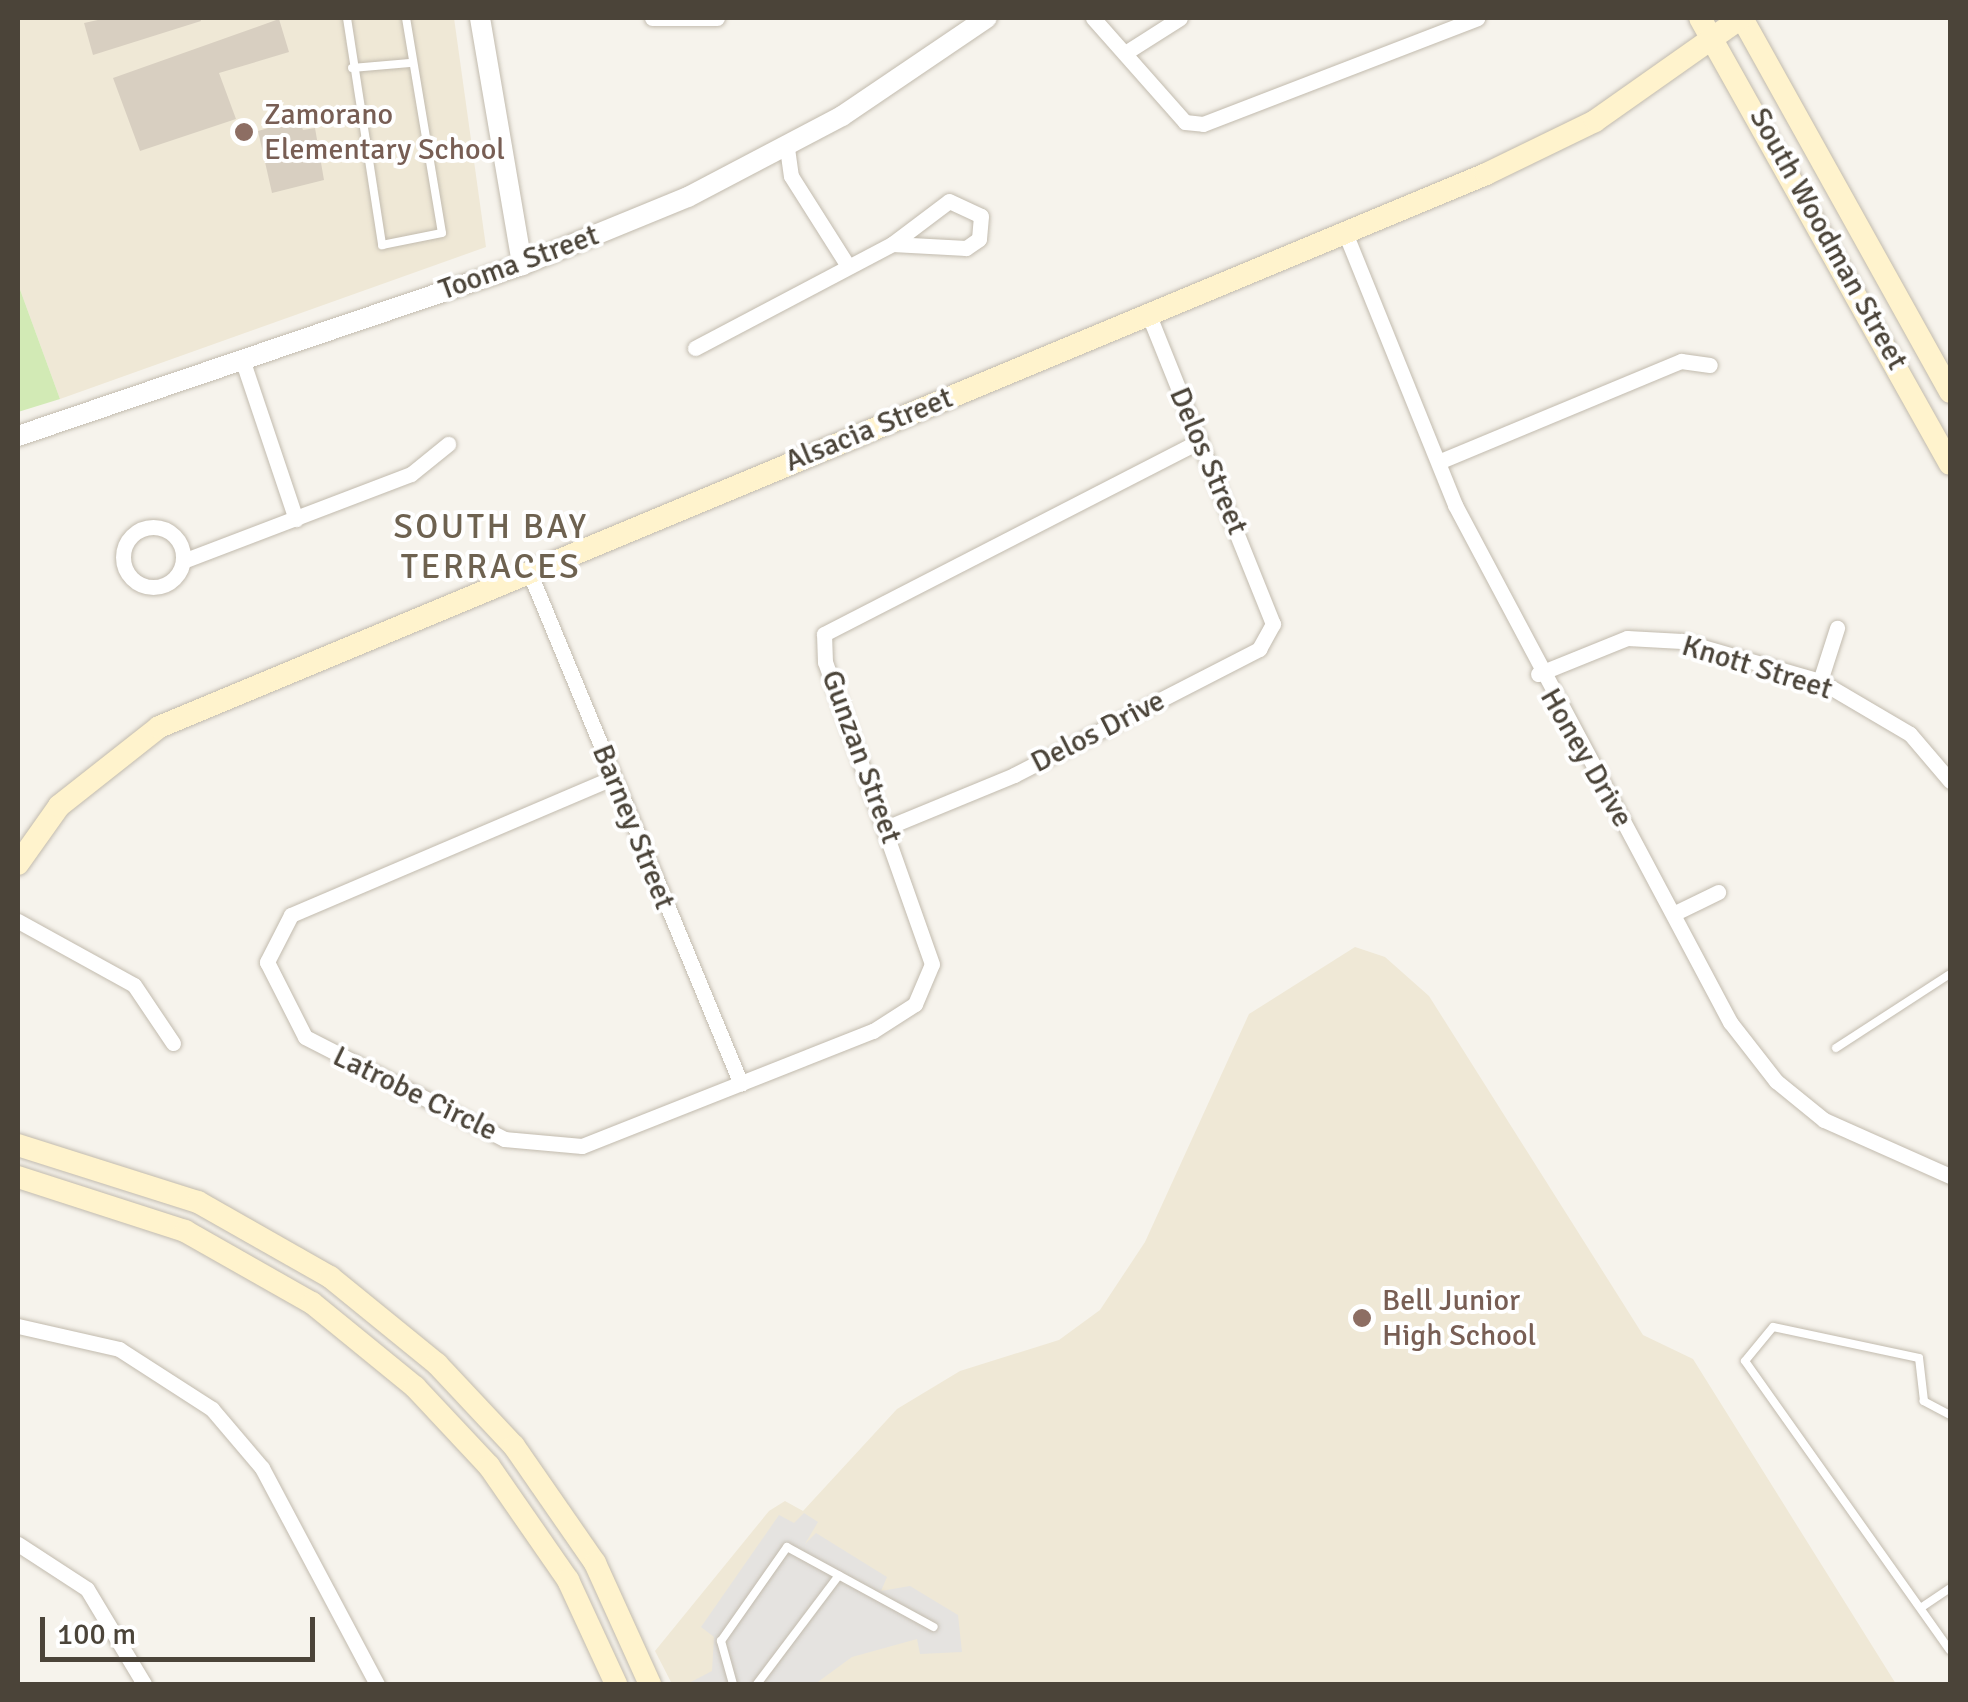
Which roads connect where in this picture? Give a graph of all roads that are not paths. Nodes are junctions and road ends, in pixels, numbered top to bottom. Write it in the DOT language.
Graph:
graph roads {
  1 [pos="347,18"];
  2 [pos="406,18"];
  3 [pos="480,18"];
  4 [pos="652,18"];
  5 [pos="718,18"];
  6 [pos="987,18"];
  7 [pos="1093,18"];
  8 [pos="1180,18"];
  9 [pos="1477,18"];
  10 [pos="1742,18"];
  11 [pos="1706,27"];
  12 [pos="1125,54"];
  13 [pos="410,63"];
  14 [pos="352,68"];
  15 [pos="787,148"];
  16 [pos="1346,235"];
  17 [pos="892,244"];
  18 [pos="846,263"];
  19 [pos="522,264"];
  20 [pos="1150,318"];
  21 [pos="695,348"];
  22 [pos="242,359"];
  23 [pos="1710,365"];
  24 [pos="1950,392"];
  25 [pos="18,436"];
  26 [pos="1200,441"];
  27 [pos="448,444"];
  28 [pos="1444,460"];
  29 [pos="1950,464"];
  30 [pos="296,519"];
  31 [pos="182,561"];
  32 [pos="528,570"];
  33 [pos="1268,604"];
  34 [pos="1837,628"];
  35 [pos="1538,674"];
  36 [pos="1820,681"];
  37 [pos="612,778"];
  38 [pos="1950,781"];
  39 [pos="888,827"];
  40 [pos="18,864"];
  41 [pos="1718,892"];
  42 [pos="1675,914"];
  43 [pos="18,922"];
  44 [pos="1950,974"];
  45 [pos="873,1031"];
  46 [pos="173,1043"];
  47 [pos="1836,1048"];
  48 [pos="740,1084"];
  49 [pos="18,1145"];
  50 [pos="1950,1176"];
  51 [pos="18,1177"];
  52 [pos="18,1326"];
  53 [pos="1950,1415"];
  54 [pos="18,1544"];
  55 [pos="839,1575"];
  56 [pos="1950,1588"];
  57 [pos="1922,1607"];
  58 [pos="934,1626"];
  59 [pos="594,1632"];
  60 [pos="1950,1650"];
  61 [pos="144,1684"];
  62 [pos="377,1684"];
  63 [pos="616,1684"];
  64 [pos="635,1684"];
  65 [pos="650,1684"];
  66 [pos="733,1684"];
  67 [pos="757,1684"];
  1 -- 14 [label="lane"];
  2 -- 13 [label="lane"];
  3 -- 19 [label="street"];
  4 -- 5 [label="street"];
  6 -- 15 [label="street, Tooma Street"];
  7 -- 12 [label="street"];
  8 -- 12 [label="street"];
  9 -- 12 [label="street"];
  10 -- 11 [label="main road, Alsacia Street"];
  10 -- 24 [label="main road, South Woodman Street"];
  11 -- 16 [label="main road, Alsacia Street"];
  11 -- 29 [label="main road, South Woodman Street"];
  13 -- 14 [label="lane"];
  13 -- 14 [label="lane"];
  15 -- 18 [label="street"];
  15 -- 19 [label="street, Tooma Street"];
  16 -- 20 [label="main road, Alsacia Street"];
  16 -- 28 [label="street, Honey Drive"];
  17 -- 17 [label="street"];
  17 -- 18 [label="street"];
  18 -- 21 [label="street"];
  19 -- 22 [label="street, Tooma Street"];
  20 -- 26 [label="street, Delos Street"];
  20 -- 32 [label="main road, Alsacia Street"];
  22 -- 25 [label="street, Tooma Street"];
  22 -- 30 [label="street"];
  23 -- 28 [label="street"];
  26 -- 33 [label="street, Delos Street"];
  26 -- 39 [label="street, Gunzan Street"];
  27 -- 30 [label="street"];
  28 -- 35 [label="street, Honey Drive"];
  30 -- 31 [label="street"];
  32 -- 37 [label="street, Barney Street"];
  32 -- 40 [label="main road, Alsacia Street"];
  33 -- 39 [label="street, Delos Drive"];
  34 -- 36 [label="street"];
  35 -- 36 [label="street, Knott Street"];
  35 -- 42 [label="street, Honey Drive"];
  36 -- 38 [label="street, Knott Street"];
  37 -- 48 [label="street, Barney Street"];
  37 -- 48 [label="street, Latrobe Circle"];
  39 -- 45 [label="street, Gunzan Street"];
  41 -- 42 [label="street"];
  42 -- 50 [label="street, Honey Drive"];
  43 -- 46 [label="street"];
  44 -- 47 [label="lane"];
  45 -- 48 [label="street, Latrobe Circle"];
  49 -- 65 [label="main road"];
  51 -- 59 [label="main road"];
  52 -- 62 [label="street"];
  53 -- 57 [label="lane"];
  54 -- 61 [label="street"];
  55 -- 58 [label="lane"];
  55 -- 66 [label="lane"];
  55 -- 67 [label="lane"];
  56 -- 57 [label="lane"];
  57 -- 60 [label="lane"];
  59 -- 63 [label="main road"];
  59 -- 64 [label="main road"];
}
